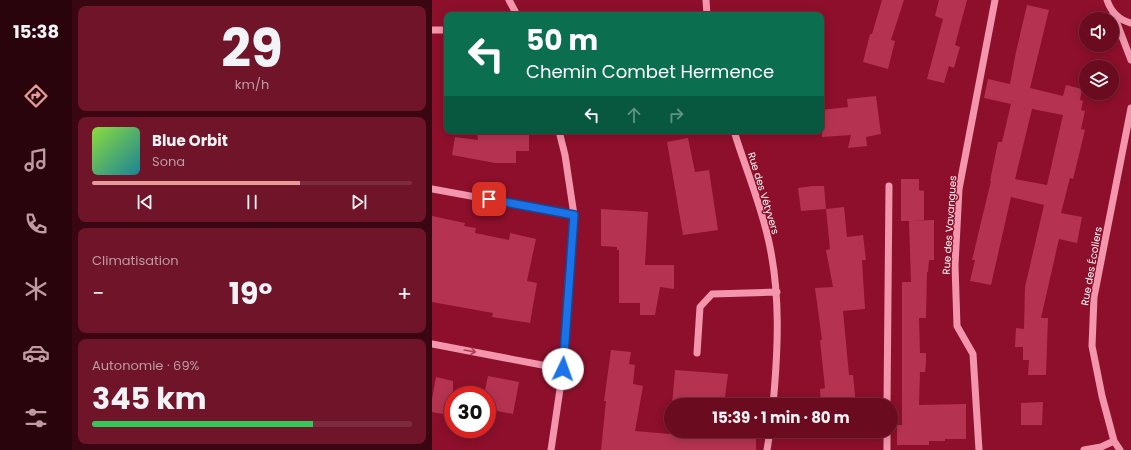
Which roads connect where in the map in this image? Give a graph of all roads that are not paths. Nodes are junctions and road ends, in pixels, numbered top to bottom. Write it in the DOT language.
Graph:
graph roads {
  1 [pos="509,0"];
  2 [pos="706,0"];
  3 [pos="995,0"];
  4 [pos="1107,0"];
  5 [pos="515,12"];
  6 [pos="707,12"];
  7 [pos="1113,12"];
  8 [pos="1119,17"];
  9 [pos="1131,23"];
  10 [pos="1119,27"];
  11 [pos="432,30"];
  12 [pos="444,30"];
  13 [pos="1131,60"];
  14 [pos="1131,108"];
  15 [pos="560,134"];
  16 [pos="735,134"];
  17 [pos="889,186"];
  18 [pos="432,189"];
  19 [pos="574,215"];
  20 [pos="777,292"];
  21 [pos="432,344"];
  22 [pos="697,353"];
  23 [pos="563,369"];
  24 [pos="774,398"];
  25 [pos="888,398"];
  26 [pos="769,438"];
  27 [pos="887,438"];
  28 [pos="1114,441"];
  29 [pos="551,450"];
  30 [pos="767,450"];
  31 [pos="887,450"];
  32 [pos="979,450"];
  33 [pos="1084,450"];
  34 [pos="1120,450"];
  1 -- 5 [label="street"];
  2 -- 6 [label="street"];
  3 -- 32 [label="street, Rue des Vavangues"];
  4 -- 7 [label="street"];
  8 -- 9 [label="street"];
  10 -- 13 [label="street"];
  11 -- 12 [label="street"];
  14 -- 28 [label="street, Rue des Écoliers"];
  15 -- 19 [label="street"];
  16 -- 20 [label="street, Rue des Vétyvers"];
  17 -- 25 [label="street"];
  18 -- 19 [label="street"];
  19 -- 23 [label="street"];
  20 -- 22 [label="street"];
  20 -- 24 [label="street, Rue des Vétyvers"];
  21 -- 23 [label="street, one-way"];
  23 -- 29 [label="street"];
  26 -- 30 [label="street"];
  27 -- 31 [label="street"];
  28 -- 33 [label="street"];
  28 -- 34 [label="street, Rue des Écoliers"];
}
